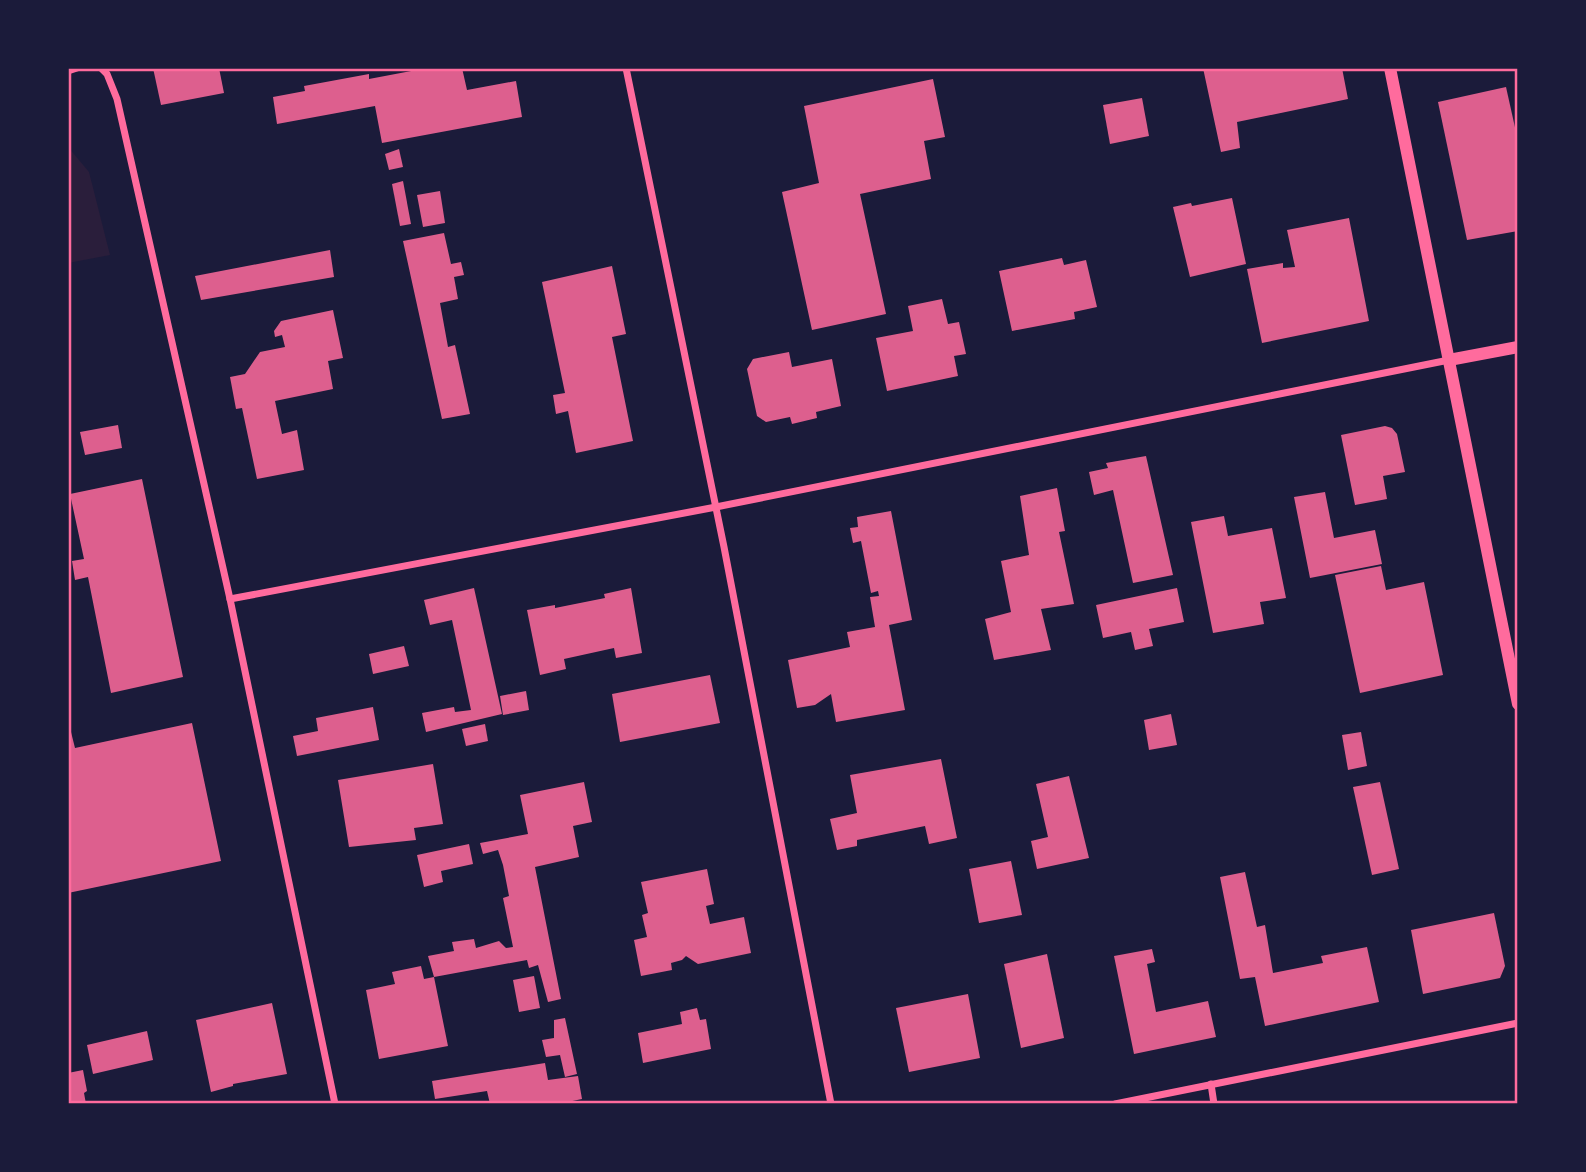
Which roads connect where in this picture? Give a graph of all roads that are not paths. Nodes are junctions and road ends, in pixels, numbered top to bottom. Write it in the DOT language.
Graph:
graph roads {
  1 [pos="77,68"];
  2 [pos="101,68"];
  3 [pos="626,68"];
  4 [pos="1390,68"];
  5 [pos="68,71"];
  6 [pos="1518,347"];
  7 [pos="1449,360"];
  8 [pos="716,507"];
  9 [pos="230,599"];
  10 [pos="1518,704"];
  11 [pos="1518,1023"];
  12 [pos="1211,1084"];
  13 [pos="335,1104"];
  14 [pos="831,1104"];
  15 [pos="1115,1104"];
  16 [pos="1214,1104"];
  1 -- 5 [label="street"];
  2 -- 9 [label="street"];
  3 -- 8 [label="street"];
  4 -- 7 [label="street"];
  6 -- 7 [label="street"];
  7 -- 8 [label="street"];
  7 -- 10 [label="street"];
  8 -- 9 [label="street"];
  8 -- 14 [label="street"];
  9 -- 13 [label="street"];
  11 -- 12 [label="street"];
  12 -- 15 [label="street"];
  12 -- 16 [label="street"];
}
